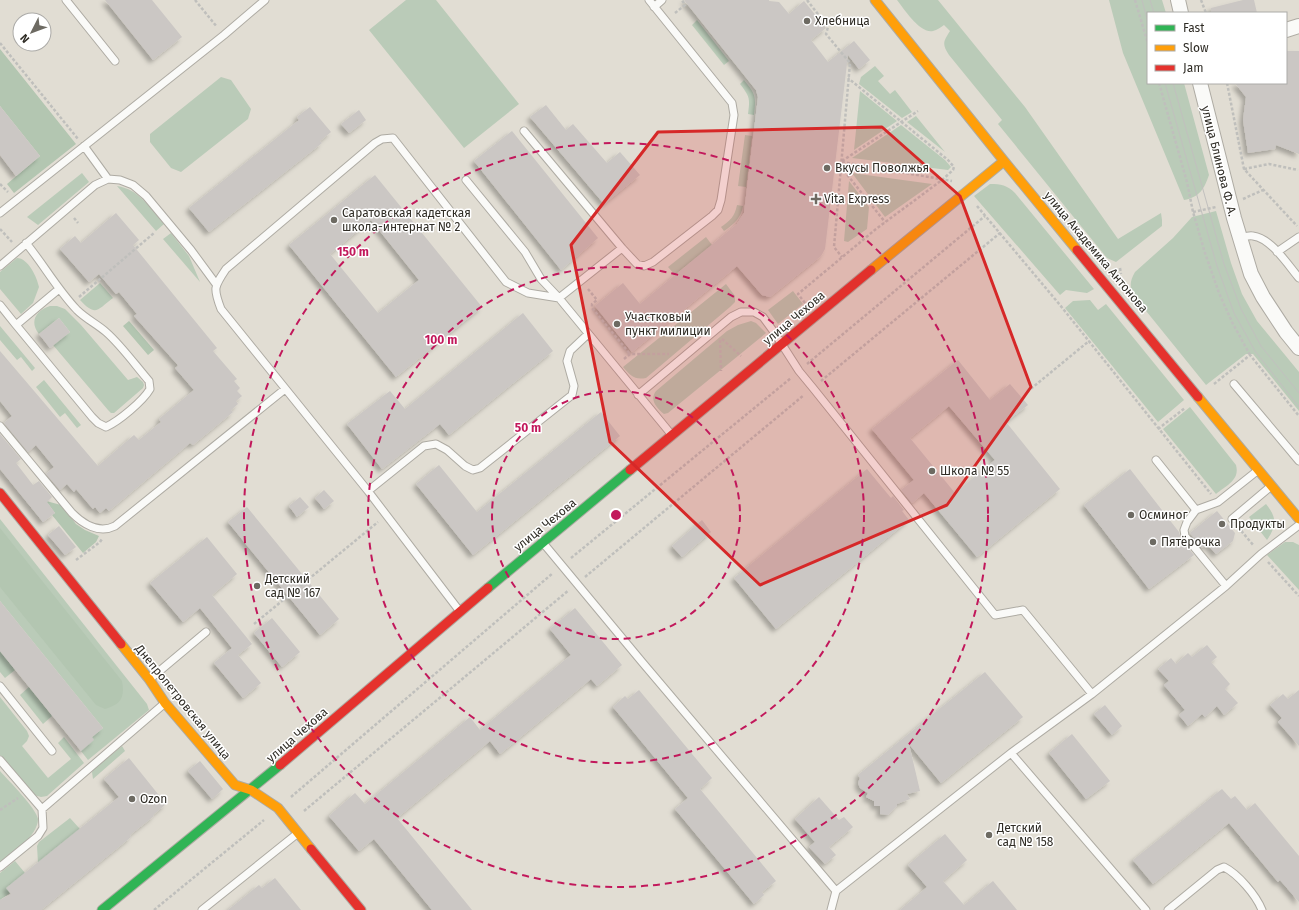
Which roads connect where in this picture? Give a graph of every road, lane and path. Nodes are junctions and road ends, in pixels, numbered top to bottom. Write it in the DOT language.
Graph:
graph roads {
  1 [pos="66,0"];
  2 [pos="195,0"];
  3 [pos="265,0"];
  4 [pos="649,0"];
  5 [pos="662,0"];
  6 [pos="682,0"];
  7 [pos="807,0"];
  8 [pos="875,0"];
  9 [pos="1135,0"];
  10 [pos="1178,0"];
  11 [pos="1201,0"];
  12 [pos="654,7"];
  13 [pos="1181,12"];
  14 [pos="1206,12"];
  15 [pos="666,21"];
  16 [pos="1299,26"];
  17 [pos="1287,30"];
  18 [pos="224,35"];
  19 [pos="1147,41"];
  20 [pos="0,43"];
  21 [pos="115,61"];
  22 [pos="848,78"];
  23 [pos="1159,84"];
  24 [pos="1200,84"];
  25 [pos="1227,84"];
  26 [pos="918,111"];
  27 [pos="902,121"];
  28 [pos="524,131"];
  29 [pos="84,146"];
  30 [pos="1004,161"];
  31 [pos="842,162"];
  32 [pos="841,167"];
  33 [pos="1244,169"];
  34 [pos="1298,170"];
  35 [pos="108,179"];
  36 [pos="466,180"];
  37 [pos="942,180"];
  38 [pos="0,184"];
  39 [pos="4,188"];
  40 [pos="966,192"];
  41 [pos="0,213"];
  42 [pos="885,222"];
  43 [pos="0,229"];
  44 [pos="1299,229"];
  45 [pos="154,233"];
  46 [pos="1000,233"];
  47 [pos="1299,237"];
  48 [pos="1240,238"];
  49 [pos="26,243"];
  50 [pos="622,248"];
  51 [pos="18,250"];
  52 [pos="1278,252"];
  53 [pos="842,258"];
  54 [pos="0,266"];
  55 [pos="1299,278"];
  56 [pos="582,280"];
  57 [pos="216,284"];
  58 [pos="59,289"];
  59 [pos="559,298"];
  60 [pos="71,303"];
  61 [pos="0,305"];
  62 [pos="16,325"];
  63 [pos="588,334"];
  64 [pos="1089,341"];
  65 [pos="782,344"];
  66 [pos="1299,348"];
  67 [pos="630,354"];
  68 [pos="688,354"];
  69 [pos="1250,355"];
  70 [pos="743,357"];
  71 [pos="615,366"];
  72 [pos="721,376"];
  73 [pos="1214,384"];
  74 [pos="1234,384"];
  75 [pos="812,388"];
  76 [pos="285,389"];
  77 [pos="1027,392"];
  78 [pos="638,395"];
  79 [pos="1188,405"];
  80 [pos="1299,416"];
  81 [pos="0,426"];
  82 [pos="1158,429"];
  83 [pos="672,436"];
  84 [pos="1156,460"];
  85 [pos="1299,461"];
  86 [pos="1258,469"];
  87 [pos="1272,486"];
  88 [pos="368,491"];
  89 [pos="0,493"];
  90 [pos="1218,502"];
  91 [pos="1196,510"];
  92 [pos="386,515"];
  93 [pos="1232,519"];
  94 [pos="1299,519"];
  95 [pos="1299,525"];
  96 [pos="543,542"];
  97 [pos="88,552"];
  98 [pos="1261,554"];
  99 [pos="78,559"];
  100 [pos="577,584"];
  101 [pos="1226,586"];
  102 [pos="1299,596"];
  103 [pos="460,611"];
  104 [pos="254,624"];
  105 [pos="206,632"];
  106 [pos="150,679"];
  107 [pos="0,686"];
  108 [pos="1092,694"];
  109 [pos="165,703"];
  110 [pos="52,751"];
  111 [pos="1011,754"];
  112 [pos="0,760"];
  113 [pos="26,790"];
  114 [pos="251,790"];
  115 [pos="42,809"];
  116 [pos="0,810"];
  117 [pos="290,823"];
  118 [pos="298,833"];
  119 [pos="0,867"];
  120 [pos="836,891"];
  121 [pos="102,910"];
  122 [pos="202,910"];
  123 [pos="361,910"];
  124 [pos="831,910"];
  125 [pos="1146,910"];
  126 [pos="1168,910"];
  127 [pos="1262,910"];
  1 -- 21 [label="lane"];
  2 -- 18 [label="path"];
  3 -- 18 [label="lane"];
  4 -- 12 [label="lane"];
  5 -- 12 [label="lane"];
  6 -- 15 [label="path"];
  7 -- 22 [label="path"];
  8 -- 30 [label="street, улица Академика Антонова"];
  9 -- 19 [label="path"];
  10 -- 13 [label="street"];
  11 -- 14 [label="path"];
  12 -- 15 [label="lane"];
  15 -- 50 [label="lane"];
  16 -- 17 [label="street"];
  18 -- 29 [label="lane"];
  20 -- 29 [label="path"];
  22 -- 27 [label="path"];
  22 -- 31 [label="path"];
  23 -- 69 [label="path"];
  24 -- 48 [label="street, улица Блинова Ф. А."];
  25 -- 33 [label="path"];
  26 -- 27 [label="path"];
  27 -- 31 [label="path"];
  27 -- 37 [label="path"];
  28 -- 50 [label="lane"];
  29 -- 35 [label="lane"];
  29 -- 41 [label="lane"];
  30 -- 40 [label="street, улица Чехова"];
  30 -- 86 [label="street, улица Академика Антонова"];
  31 -- 32 [label="path"];
  31 -- 37 [label="path"];
  32 -- 42 [label="path"];
  32 -- 53 [label="path"];
  33 -- 34 [label="path"];
  33 -- 44 [label="path"];
  35 -- 49 [label="lane"];
  35 -- 57 [label="lane"];
  36 -- 59 [label="lane"];
  37 -- 40 [label="path"];
  38 -- 39 [label="path"];
  40 -- 46 [label="path"];
  40 -- 65 [label="street, улица Чехова"];
  43 -- 51 [label="path"];
  45 -- 60 [label="path"];
  46 -- 64 [label="path"];
  46 -- 75 [label="path"];
  47 -- 52 [label="lane"];
  48 -- 52 [label="lane"];
  48 -- 66 [label="street, улица Блинова Ф. А."];
  49 -- 51 [label="lane"];
  49 -- 58 [label="lane"];
  50 -- 56 [label="lane"];
  51 -- 54 [label="lane"];
  52 -- 55 [label="lane"];
  56 -- 59 [label="lane"];
  56 -- 67 [label="path"];
  57 -- 59 [label="lane"];
  57 -- 76 [label="lane"];
  58 -- 60 [label="lane"];
  58 -- 62 [label="lane"];
  59 -- 63 [label="lane"];
  60 -- 62 [label="lane"];
  61 -- 62 [label="lane"];
  63 -- 71 [label="lane"];
  63 -- 88 [label="lane"];
  64 -- 77 [label="path"];
  64 -- 82 [label="path"];
  65 -- 68 [label="lane"];
  65 -- 75 [label="lane"];
  65 -- 83 [label="street, улица Чехова"];
  67 -- 68 [label="path"];
  67 -- 71 [label="path"];
  68 -- 78 [label="lane"];
  69 -- 73 [label="path"];
  69 -- 80 [label="path"];
  70 -- 72 [label="path"];
  71 -- 78 [label="lane"];
  74 -- 85 [label="lane"];
  75 -- 100 [label="path"];
  75 -- 108 [label="lane"];
  76 -- 81 [label="lane"];
  76 -- 88 [label="lane"];
  78 -- 83 [label="lane"];
  79 -- 82 [label="path"];
  82 -- 90 [label="path"];
  83 -- 96 [label="street, улица Чехова"];
  84 -- 91 [label="lane"];
  86 -- 87 [label="street, улица Академика Антонова"];
  86 -- 90 [label="lane"];
  87 -- 93 [label="lane"];
  87 -- 94 [label="street, улица Академика Антонова"];
  88 -- 92 [label="lane"];
  89 -- 106 [label="street, Днепропетровская улица"];
  90 -- 91 [label="lane"];
  91 -- 101 [label="lane"];
  92 -- 103 [label="lane"];
  92 -- 104 [label="path"];
  93 -- 98 [label="path"];
  95 -- 98 [label="lane"];
  96 -- 100 [label="lane"];
  96 -- 103 [label="street, улица Чехова"];
  97 -- 99 [label="path"];
  98 -- 101 [label="lane"];
  98 -- 102 [label="path"];
  100 -- 117 [label="path"];
  100 -- 120 [label="lane"];
  101 -- 108 [label="lane"];
  103 -- 114 [label="street, улица Чехова"];
  105 -- 106 [label="lane"];
  106 -- 109 [label="street, Днепропетровская улица"];
  107 -- 110 [label="lane"];
  108 -- 111 [label="lane"];
  109 -- 114 [label="street, Днепропетровская улица"];
  109 -- 115 [label="lane"];
  111 -- 120 [label="lane"];
  111 -- 125 [label="lane"];
  112 -- 113 [label="lane"];
  113 -- 115 [label="lane"];
  113 -- 116 [label="path"];
  114 -- 117 [label="street, Днепропетровская улица"];
  114 -- 121 [label="street, улица Чехова"];
  115 -- 119 [label="lane"];
  117 -- 118 [label="street, Днепропетровская улица"];
  118 -- 122 [label="lane"];
  118 -- 123 [label="street, Днепропетровская улица"];
  120 -- 124 [label="lane"];
  126 -- 127 [label="lane"];
}
